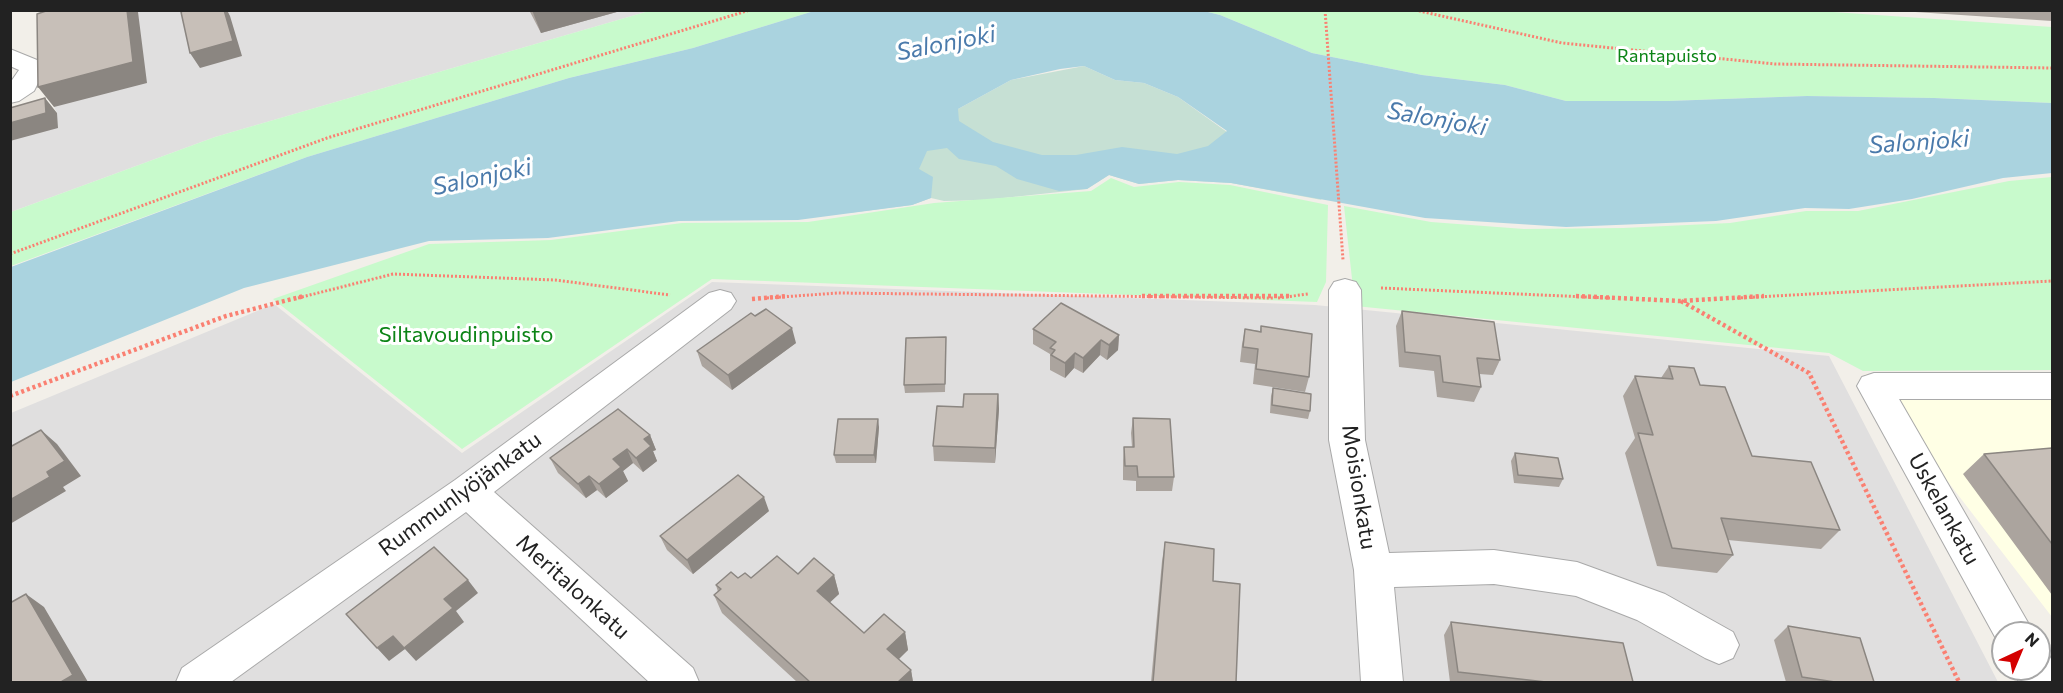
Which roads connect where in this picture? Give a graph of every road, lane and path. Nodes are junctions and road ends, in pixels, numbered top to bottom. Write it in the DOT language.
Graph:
graph roads {
  1 [pos="750,10"];
  2 [pos="1325,10"];
  3 [pos="1414,10"];
  4 [pos="1327,31"];
  5 [pos="10,56"];
  6 [pos="2052,68"];
  7 [pos="10,95"];
  8 [pos="1341,217"];
  9 [pos="10,254"];
  10 [pos="2052,281"];
  11 [pos="1345,290"];
  12 [pos="1278,298"];
  13 [pos="720,301"];
  14 [pos="1680,301"];
  15 [pos="2052,386"];
  16 [pos="10,396"];
  17 [pos="468,491"];
  18 [pos="1373,570"];
  19 [pos="2007,621"];
  20 [pos="1719,645"];
  21 [pos="197,682"];
  22 [pos="678,682"];
  23 [pos="1382,682"];
  24 [pos="1959,682"];
  1 -- 9 [label="path"];
  2 -- 4 [label="path"];
  3 -- 6 [label="path"];
  4 -- 8 [label="path"];
  5 -- 7 [label="street"];
  10 -- 14 [label="path"];
  11 -- 14 [label="path"];
  11 -- 18 [label="street, Moisionkatu"];
  12 -- 13 [label="path"];
  13 -- 16 [label="path"];
  13 -- 17 [label="street, Rummunlyöjänkatu"];
  14 -- 24 [label="path"];
  15 -- 19 [label="street, Uskelankatu"];
  17 -- 21 [label="street, Rummunlyöjänkatu"];
  17 -- 22 [label="street, Meritalonkatu"];
  18 -- 20 [label="street"];
  18 -- 23 [label="street, Moisionkatu"];
}
